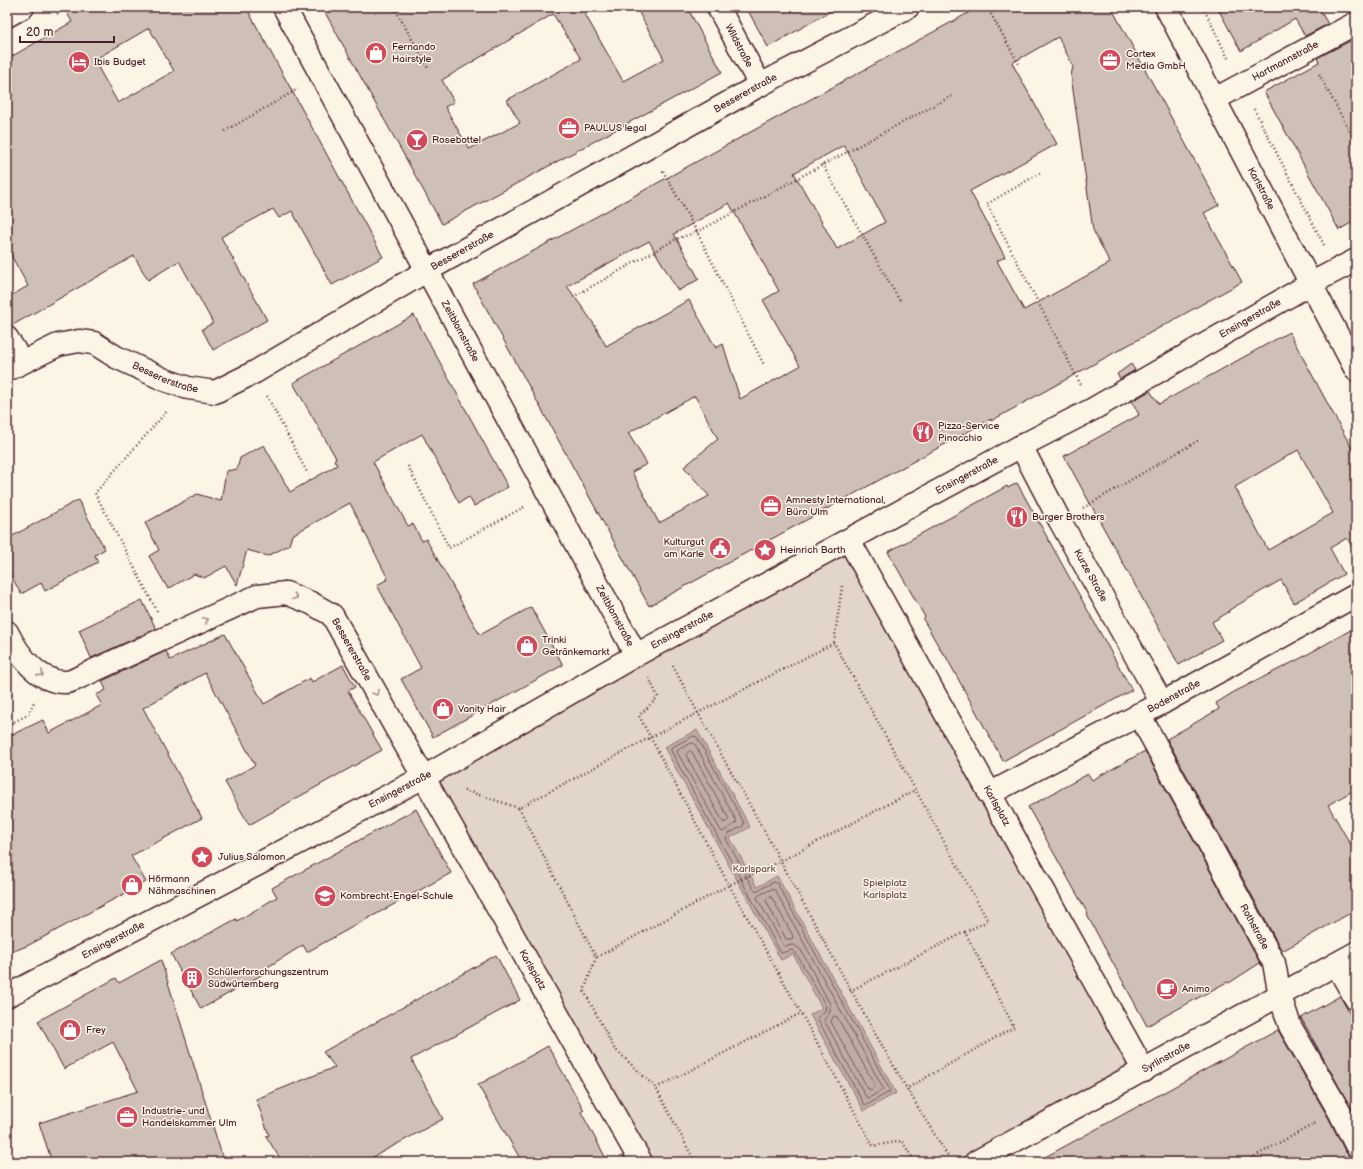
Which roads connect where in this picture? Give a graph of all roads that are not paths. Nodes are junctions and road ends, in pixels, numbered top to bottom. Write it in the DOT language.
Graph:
graph roads {
  1 [pos="23,7"];
  2 [pos="284,7"];
  3 [pos="718,7"];
  4 [pos="908,7"];
  5 [pos="1166,7"];
  6 [pos="7,16"];
  7 [pos="1356,23"];
  8 [pos="760,85"];
  9 [pos="1215,100"];
  10 [pos="1347,265"];
  11 [pos="428,270"];
  12 [pos="1310,284"];
  13 [pos="7,338"];
  14 [pos="14,366"];
  15 [pos="1356,370"];
  16 [pos="1021,446"];
  17 [pos="849,540"];
  18 [pos="1356,595"];
  19 [pos="7,632"];
  20 [pos="636,655"];
  21 [pos="1162,703"];
  22 [pos="1139,714"];
  23 [pos="424,777"];
  24 [pos="989,794"];
  25 [pos="1356,953"];
  26 [pos="1336,964"];
  27 [pos="7,996"];
  28 [pos="1280,996"];
  29 [pos="1356,999"];
  30 [pos="1144,1071"];
  31 [pos="1356,1145"];
  32 [pos="641,1162"];
  33 [pos="976,1162"];
  1 -- 6 [label="street"];
  2 -- 11 [label="street, Zeitblomstraße"];
  3 -- 8 [label="street, Wildstraße"];
  4 -- 8 [label="street, Bessererstraße"];
  5 -- 9 [label="street, Karlstraße"];
  7 -- 9 [label="street, Hartmannstraße"];
  8 -- 11 [label="street, Bessererstraße"];
  9 -- 12 [label="street, Karlstraße"];
  10 -- 12 [label="street, Ensingerstraße"];
  11 -- 14 [label="street, Bessererstraße"];
  11 -- 20 [label="street, Zeitblomstraße"];
  12 -- 15 [label="street, Karlstraße"];
  12 -- 16 [label="street, Ensingerstraße"];
  13 -- 14 [label="street"];
  16 -- 17 [label="street, Ensingerstraße"];
  16 -- 21 [label="street, Kurze Straße"];
  17 -- 20 [label="street, Ensingerstraße"];
  17 -- 24 [label="street, Karlsplatz"];
  18 -- 21 [label="street, Bodenstraße"];
  19 -- 23 [label="street, Bessererstraße, one-way"];
  20 -- 23 [label="street, Ensingerstraße"];
  21 -- 22 [label="street, Bodenstraße"];
  22 -- 24 [label="street, Bodenstraße"];
  22 -- 28 [label="street, Rothstraße"];
  23 -- 27 [label="street, Ensingerstraße"];
  23 -- 32 [label="street, Karlsplatz"];
  24 -- 30 [label="street, Karlsplatz"];
  25 -- 26 [label="street, Syrlinstraße"];
  26 -- 28 [label="street, Syrlinstraße"];
  26 -- 29 [label="street"];
  28 -- 30 [label="street, Syrlinstraße"];
  28 -- 31 [label="street, Rothstraße"];
  30 -- 33 [label="street, Syrlinstraße"];
}
